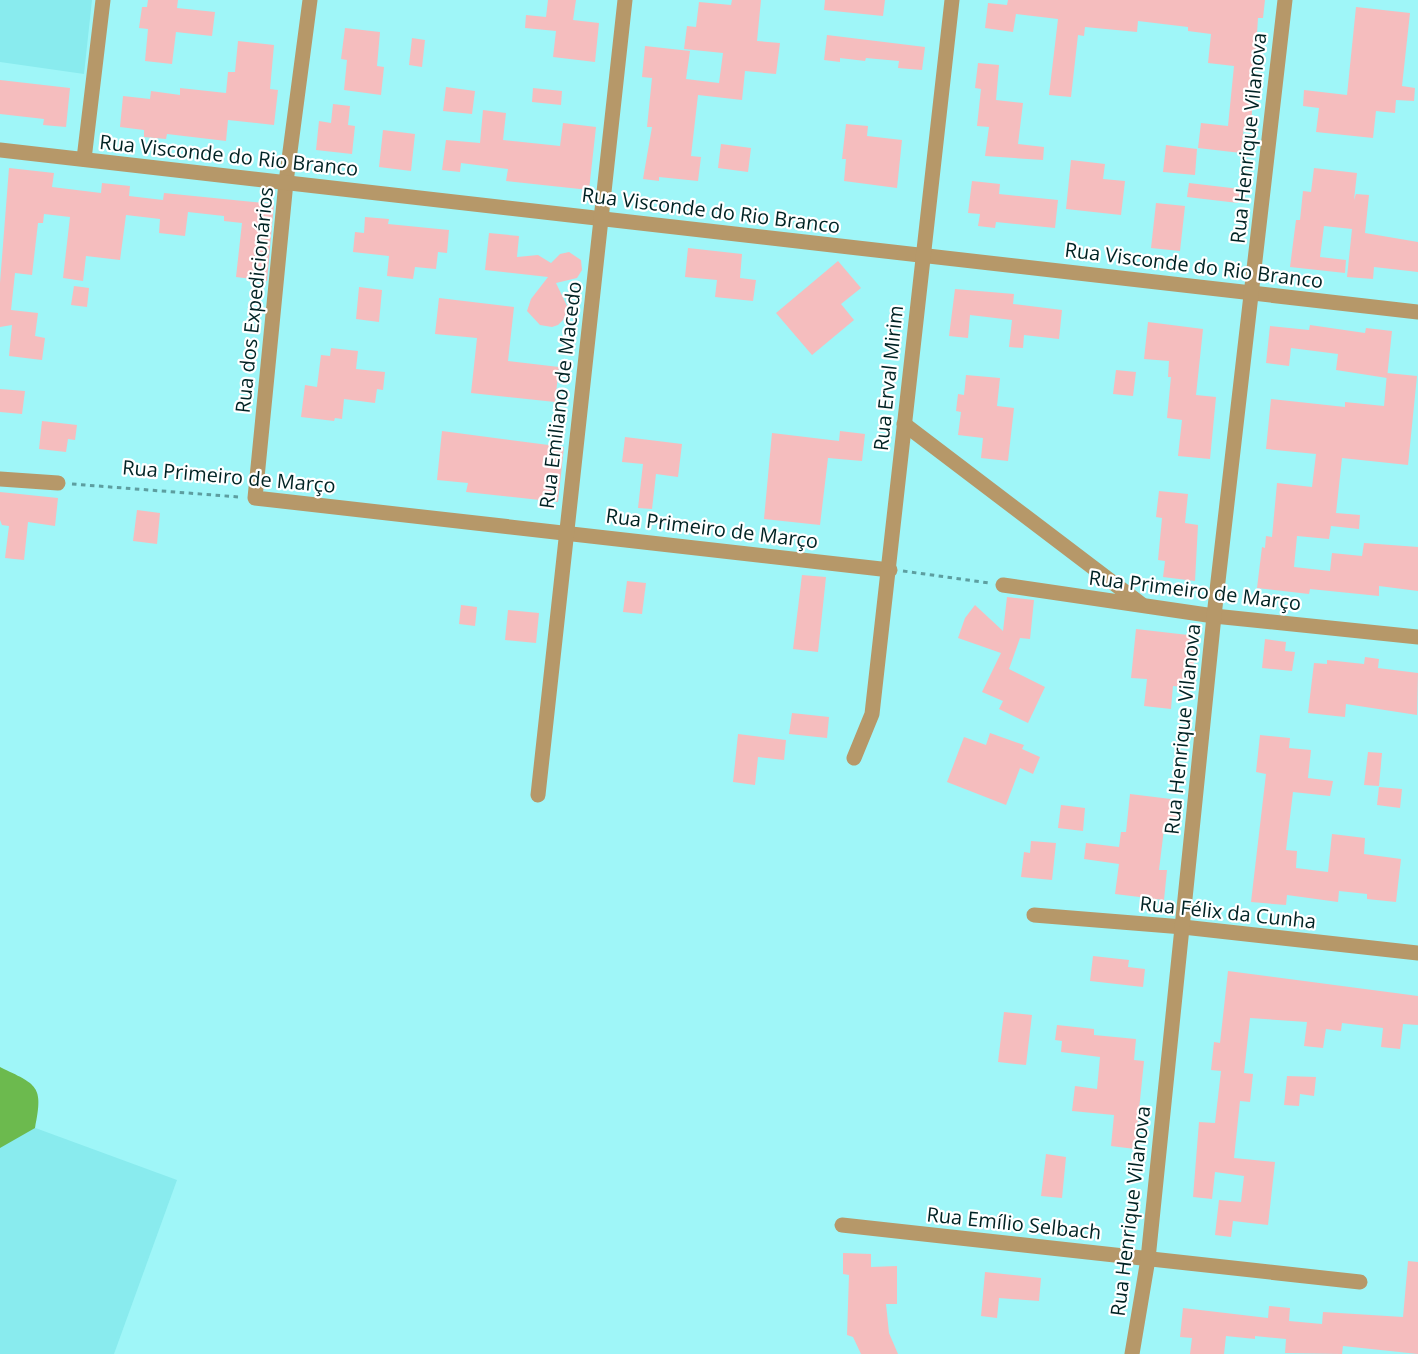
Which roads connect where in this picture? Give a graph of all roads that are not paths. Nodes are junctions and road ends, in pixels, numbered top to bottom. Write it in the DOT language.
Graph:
graph roads {
  1 [pos="103,0"];
  2 [pos="310,0"];
  3 [pos="625,0"];
  4 [pos="952,0"];
  5 [pos="1285,0"];
  6 [pos="0,150"];
  7 [pos="84,159"];
  8 [pos="286,182"];
  9 [pos="602,219"];
  10 [pos="922,255"];
  11 [pos="1251,293"];
  12 [pos="1418,312"];
  13 [pos="904,424"];
  14 [pos="0,479"];
  15 [pos="58,483"];
  16 [pos="255,498"];
  17 [pos="565,532"];
  18 [pos="890,570"];
  19 [pos="1003,585"];
  20 [pos="1144,606"];
  21 [pos="1214,616"];
  22 [pos="1418,637"];
  23 [pos="854,758"];
  24 [pos="538,795"];
  25 [pos="1034,915"];
  26 [pos="1183,927"];
  27 [pos="1418,953"];
  28 [pos="842,1225"];
  29 [pos="1148,1259"];
  30 [pos="1360,1282"];
  31 [pos="1132,1354"];
  1 -- 7 [label="street"];
  2 -- 8 [label="street, Rua dos Expedicionários"];
  3 -- 9 [label="street, Rua Emiliano de Macedo"];
  4 -- 10 [label="street, Rua Erval Mirim"];
  5 -- 11 [label="street, Rua Henrique Vilanova"];
  6 -- 7 [label="street, Rua Visconde do Rio Branco"];
  7 -- 8 [label="street, Rua Visconde do Rio Branco"];
  8 -- 9 [label="street, Rua Visconde do Rio Branco"];
  8 -- 16 [label="street, Rua dos Expedicionários"];
  9 -- 10 [label="street, Rua Visconde do Rio Branco"];
  9 -- 17 [label="street, Rua Emiliano de Macedo"];
  10 -- 11 [label="street, Rua Visconde do Rio Branco"];
  10 -- 13 [label="street, Rua Erval Mirim"];
  11 -- 12 [label="street, Rua Visconde do Rio Branco"];
  11 -- 21 [label="street, Rua Henrique Vilanova"];
  13 -- 18 [label="street, Rua Erval Mirim"];
  13 -- 20 [label="street"];
  14 -- 15 [label="street"];
  16 -- 17 [label="street, Rua Primeiro de Março"];
  17 -- 18 [label="street, Rua Primeiro de Março"];
  17 -- 24 [label="street, Rua Emiliano de Macedo"];
  18 -- 23 [label="street, Rua Erval Mirim"];
  19 -- 20 [label="street, Rua Primeiro de Março"];
  20 -- 21 [label="street, Rua Primeiro de Março"];
  21 -- 22 [label="street, Rua Primeiro de Março"];
  21 -- 26 [label="street, Rua Henrique Vilanova"];
  25 -- 26 [label="street, Rua Félix da Cunha"];
  26 -- 27 [label="street, Rua Félix da Cunha"];
  26 -- 29 [label="street, Rua Henrique Vilanova"];
  28 -- 29 [label="street, Rua Emílio Selbach"];
  29 -- 30 [label="street, Rua Emílio Selbach"];
  29 -- 31 [label="street, Rua Henrique Vilanova"];
}
